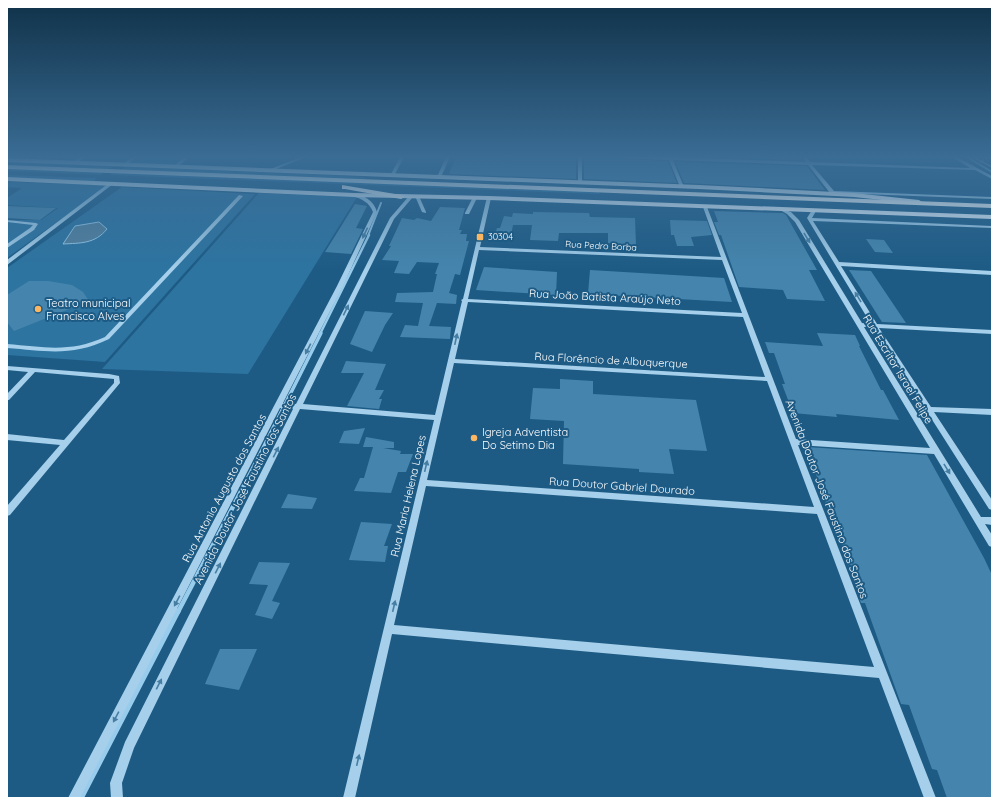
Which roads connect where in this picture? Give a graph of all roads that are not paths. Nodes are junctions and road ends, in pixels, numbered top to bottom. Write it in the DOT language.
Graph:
graph roads {
  1 [pos="605,194"];
  2 [pos="97,195"];
  3 [pos="344,195"];
  4 [pos="354,195"];
  5 [pos="387,195"];
  6 [pos="617,195"];
  7 [pos="626,195"];
  8 [pos="849,195"];
  9 [pos="883,195"];
  10 [pos="241,196"];
  11 [pos="414,196"];
  12 [pos="401,197"];
  13 [pos="475,198"];
  14 [pos="489,198"];
  15 [pos="992,198"];
  16 [pos="598,203"];
  17 [pos="933,203"];
  18 [pos="992,206"];
  19 [pos="705,207"];
  20 [pos="782,210"];
  21 [pos="814,211"];
  22 [pos="424,212"];
  23 [pos="992,212"];
  24 [pos="467,213"];
  25 [pos="878,213"];
  26 [pos="992,217"];
  27 [pos="810,219"];
  28 [pos="7,222"];
  29 [pos="888,222"];
  30 [pos="992,226"];
  31 [pos="7,246"];
  32 [pos="477,248"];
  33 [pos="724,260"];
  34 [pos="7,263"];
  35 [pos="839,264"];
  36 [pos="991,274"];
  37 [pos="464,300"];
  38 [pos="745,314"];
  39 [pos="860,325"];
  40 [pos="875,326"];
  41 [pos="992,332"];
  42 [pos="7,346"];
  43 [pos="451,361"];
  44 [pos="7,368"];
  45 [pos="34,370"];
  46 [pos="769,379"];
  47 [pos="7,398"];
  48 [pos="282,405"];
  49 [pos="296,406"];
  50 [pos="929,408"];
  51 [pos="992,412"];
  52 [pos="438,418"];
  53 [pos="7,437"];
  54 [pos="793,442"];
  55 [pos="66,443"];
  56 [pos="937,451"];
  57 [pos="423,483"];
  58 [pos="992,507"];
  59 [pos="819,511"];
  60 [pos="7,512"];
  61 [pos="978,520"];
  62 [pos="992,521"];
  63 [pos="992,543"];
  64 [pos="389,629"];
  65 [pos="882,673"];
  66 [pos="74,798"];
  67 [pos="117,798"];
  68 [pos="349,798"];
  69 [pos="930,798"];
  1 -- 16 [label="main road"];
  2 -- 34 [label="street"];
  3 -- 4 [label="main road"];
  4 -- 12 [label="main road"];
  4 -- 48 [label="street, Rua Antonio Augusto dos Santos, one-way"];
  5 -- 12 [label="highway"];
  6 -- 23 [label="highway"];
  7 -- 17 [label="highway"];
  8 -- 17 [label="main road"];
  9 -- 15 [label="street"];
  10 -- 42 [label="street"];
  11 -- 12 [label="main road"];
  11 -- 13 [label="main road"];
  11 -- 22 [label="street"];
  49 -- 11 [label="street, Avenida Doutor José Faustino dos Santos, one-way"];
  13 -- 14 [label="main road"];
  13 -- 24 [label="street"];
  14 -- 16 [label="main road"];
  14 -- 32 [label="street, Rua Maria Helena Lopes"];
  16 -- 19 [label="main road"];
  17 -- 18 [label="highway"];
  19 -- 20 [label="main road"];
  19 -- 33 [label="street, Avenida Doutor José Faustino dos Santos"];
  20 -- 21 [label="main road"];
  20 -- 39 [label="street, Rua Escritor Israel Felipe, one-way"];
  21 -- 25 [label="main road"];
  21 -- 27 [label="street"];
  25 -- 26 [label="main road"];
  25 -- 29 [label="street"];
  27 -- 29 [label="street"];
  27 -- 35 [label="street, Rua Escritor Israel Felipe"];
  28 -- 31 [label="street"];
  29 -- 30 [label="street"];
  32 -- 33 [label="street, Rua Pedro Borba"];
  32 -- 37 [label="street, Rua Maria Helena Lopes"];
  33 -- 38 [label="street, Avenida Doutor José Faustino dos Santos"];
  35 -- 36 [label="street"];
  40 -- 35 [label="street, Rua Escritor Israel Felipe, one-way"];
  37 -- 38 [label="street, Rua João Batista Araújo Neto"];
  43 -- 37 [label="street, Rua Maria Helena Lopes, one-way"];
  38 -- 46 [label="street, Avenida Doutor José Faustino dos Santos"];
  39 -- 40 [label="street"];
  39 -- 56 [label="street, Rua Escritor Israel Felipe"];
  40 -- 41 [label="street"];
  40 -- 50 [label="street, Rua Escritor Israel Felipe"];
  43 -- 46 [label="street, Rua Florêncio de Albuquerque"];
  43 -- 52 [label="street, Rua Maria Helena Lopes"];
  44 -- 45 [label="street"];
  45 -- 47 [label="street"];
  45 -- 55 [label="street"];
  46 -- 54 [label="street, Avenida Doutor José Faustino dos Santos"];
  48 -- 49 [label="street"];
  48 -- 66 [label="street, Rua Antonio Augusto dos Santos, one-way"];
  49 -- 52 [label="street"];
  67 -- 49 [label="street, Avenida Doutor José Faustino dos Santos, one-way"];
  50 -- 51 [label="street"];
  50 -- 58 [label="street, Rua Escritor Israel Felipe"];
  57 -- 52 [label="street, Rua Maria Helena Lopes, one-way"];
  53 -- 55 [label="street"];
  54 -- 56 [label="street"];
  54 -- 59 [label="street, Avenida Doutor José Faustino dos Santos"];
  55 -- 60 [label="street"];
  56 -- 61 [label="street, Rua Escritor Israel Felipe, one-way"];
  57 -- 59 [label="street, Rua Doutor Gabriel Dourado"];
  64 -- 57 [label="street, Rua Maria Helena Lopes, one-way"];
  59 -- 65 [label="street, Avenida Doutor José Faustino dos Santos"];
  61 -- 62 [label="street"];
  61 -- 63 [label="street, Rua Escritor Israel Felipe"];
  64 -- 65 [label="street"];
  68 -- 64 [label="street, Rua Maria Helena Lopes, one-way"];
  65 -- 69 [label="street, Avenida Doutor José Faustino dos Santos"];
}
